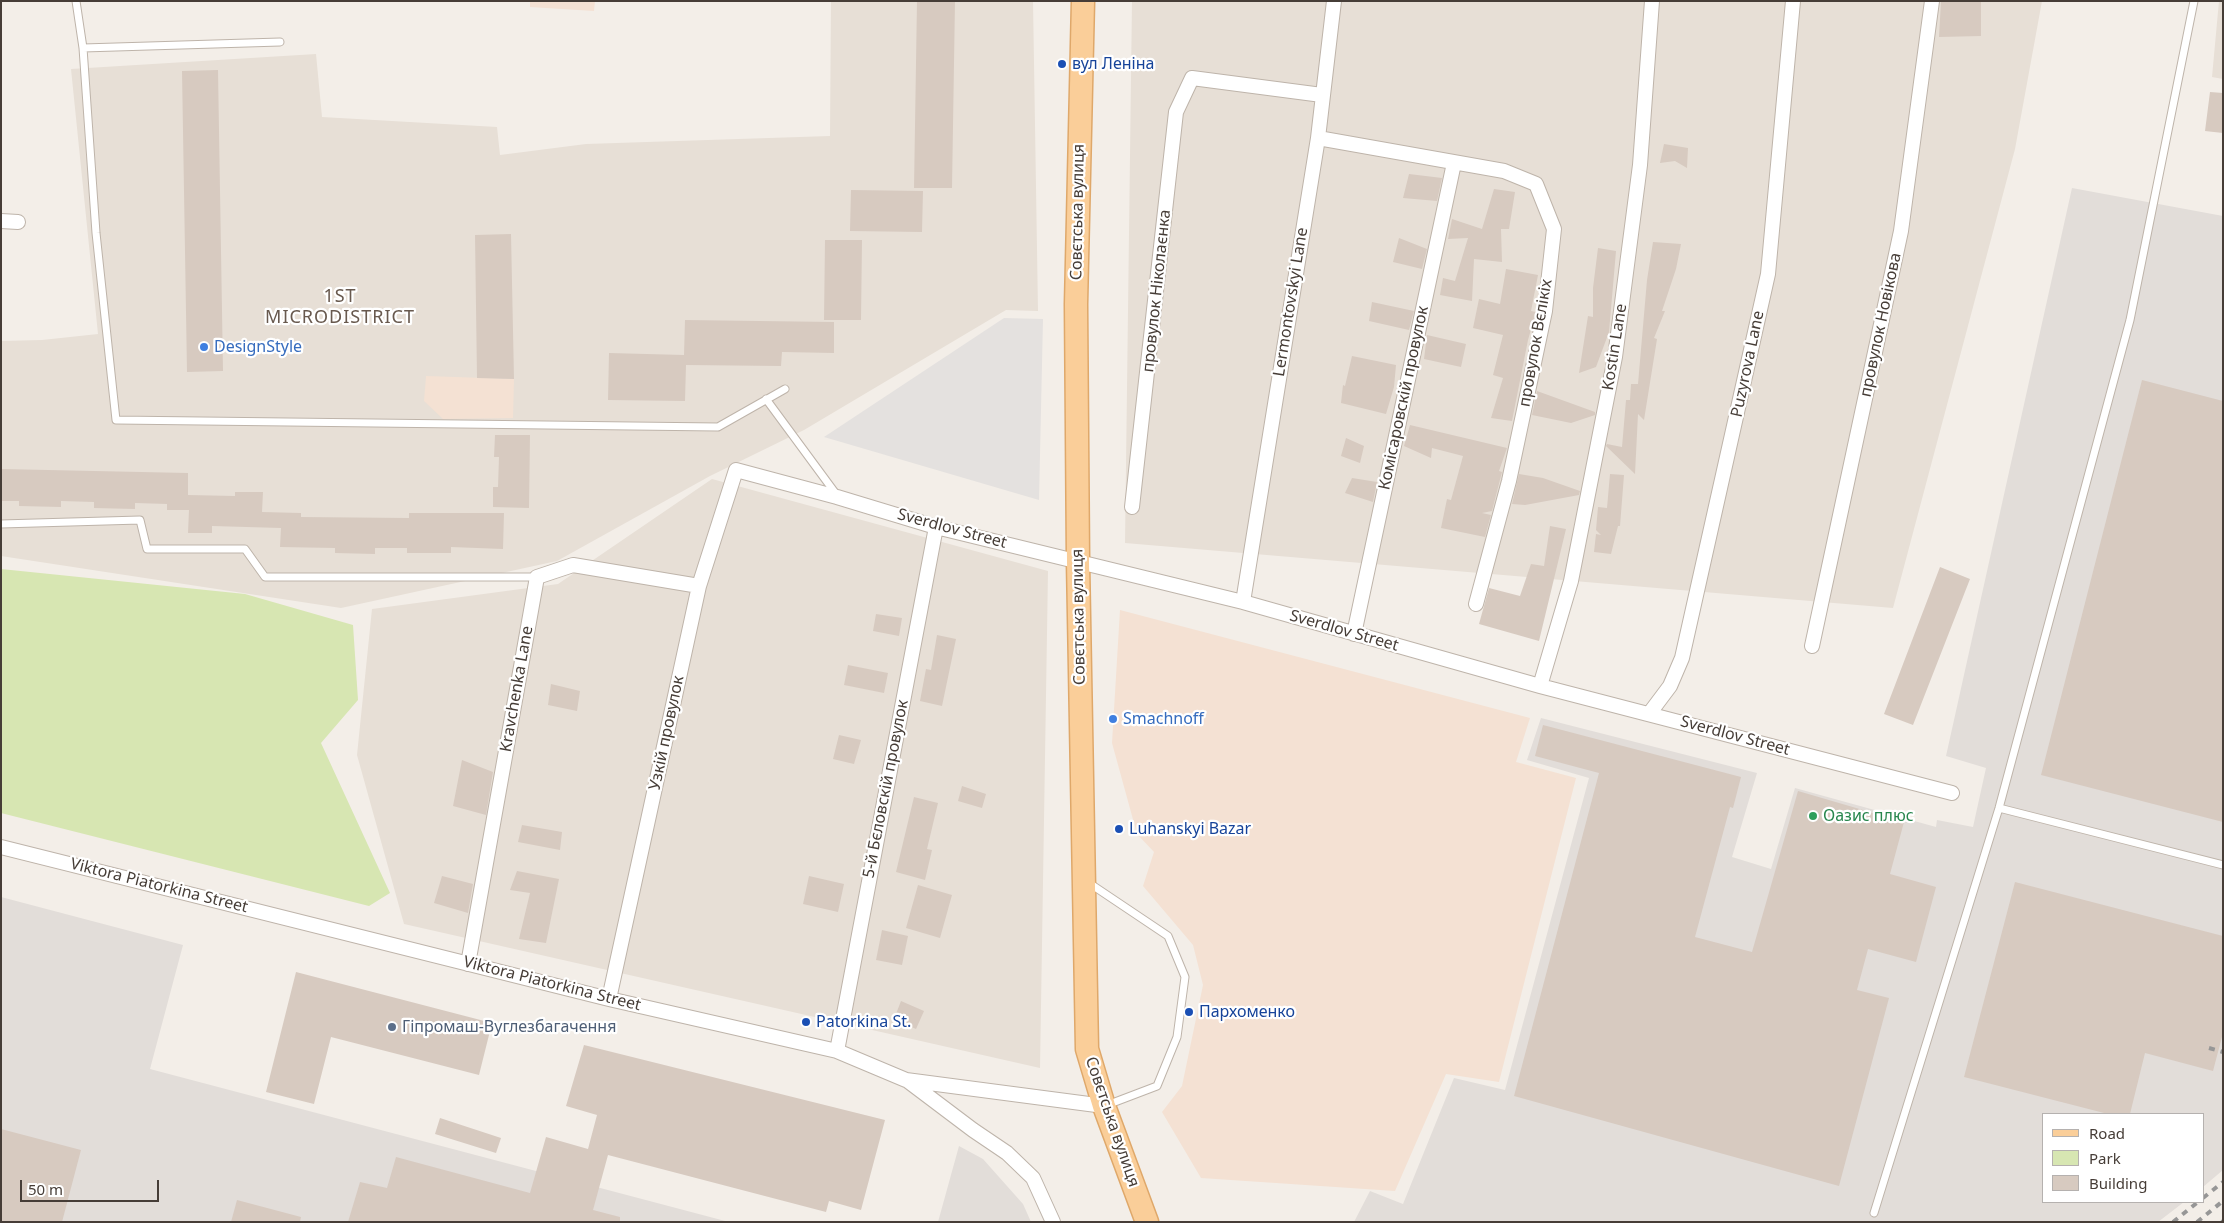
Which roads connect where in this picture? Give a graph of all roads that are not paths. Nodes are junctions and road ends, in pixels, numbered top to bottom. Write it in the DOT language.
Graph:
graph roads {
  1 [pos="76,1"];
  2 [pos="1083,1"];
  3 [pos="1334,1"];
  4 [pos="1652,1"];
  5 [pos="1793,1"];
  6 [pos="1932,1"];
  7 [pos="2194,1"];
  8 [pos="280,42"];
  9 [pos="83,48"];
  10 [pos="1322,95"];
  11 [pos="1318,138"];
  12 [pos="1454,163"];
  13 [pos="1,221"];
  14 [pos="18,222"];
  15 [pos="785,389"];
  16 [pos="766,399"];
  17 [pos="736,470"];
  18 [pos="837,497"];
  19 [pos="1132,507"];
  20 [pos="1,524"];
  21 [pos="936,527"];
  22 [pos="1078,562"];
  23 [pos="537,577"];
  24 [pos="699,586"];
  25 [pos="1243,602"];
  26 [pos="1476,604"];
  27 [pos="1354,634"];
  28 [pos="1812,646"];
  29 [pos="1540,686"];
  30 [pos="1649,714"];
  31 [pos="1952,793"];
  32 [pos="1999,808"];
  33 [pos="1,847"];
  34 [pos="2223,865"];
  35 [pos="1084,880"];
  36 [pos="468,964"];
  37 [pos="608,999"];
  38 [pos="837,1051"];
  39 [pos="906,1080"];
  40 [pos="1104,1106"];
  41 [pos="1874,1213"];
  42 [pos="1053,1222"];
  43 [pos="1147,1222"];
  1 -- 9 [label="lane"];
  2 -- 22 [label="main road, Совєтська вулиця"];
  3 -- 10 [label="street, Lermontovskyi Lane"];
  4 -- 29 [label="street, Kostin Lane"];
  5 -- 30 [label="street, Puzyrova Lane"];
  6 -- 28 [label="street, провулок Новікова"];
  7 -- 32 [label="lane"];
  8 -- 9 [label="lane"];
  9 -- 16 [label="lane"];
  10 -- 11 [label="street, Lermontovskyi Lane"];
  10 -- 19 [label="street, провулок Ніколаєнка"];
  11 -- 12 [label="street, провулок Вєлікіх"];
  11 -- 25 [label="street, Lermontovskyi Lane"];
  12 -- 26 [label="street, провулок Вєлікіх"];
  12 -- 27 [label="street, Комісаровскій провулок"];
  13 -- 14 [label="street"];
  15 -- 16 [label="lane"];
  16 -- 18 [label="lane"];
  17 -- 18 [label="street, Sverdlov Street"];
  17 -- 24 [label="street, Узкій провулок"];
  18 -- 21 [label="street, Sverdlov Street"];
  20 -- 23 [label="lane"];
  21 -- 22 [label="street, Sverdlov Street"];
  21 -- 38 [label="street, 5-й Бєловскій провулок"];
  22 -- 25 [label="street, Sverdlov Street"];
  22 -- 35 [label="main road, Совєтська вулиця"];
  23 -- 24 [label="street"];
  23 -- 36 [label="street, Kravchenka Lane"];
  24 -- 37 [label="street, Узкій провулок"];
  25 -- 27 [label="street, Sverdlov Street"];
  27 -- 29 [label="street, Sverdlov Street"];
  29 -- 30 [label="street, Sverdlov Street"];
  30 -- 31 [label="street, Sverdlov Street"];
  32 -- 34 [label="lane"];
  32 -- 41 [label="lane"];
  33 -- 36 [label="street, Viktora Piatorkina Street"];
  35 -- 40 [label="main road, Совєтська вулиця"];
  35 -- 40 [label="lane"];
  36 -- 37 [label="street, Viktora Piatorkina Street"];
  37 -- 38 [label="street, Viktora Piatorkina Street"];
  38 -- 39 [label="street, Viktora Piatorkina Street"];
  39 -- 40 [label="street, Viktora Piatorkina Street"];
  39 -- 42 [label="street"];
  40 -- 43 [label="main road, Совєтська вулиця"];
}
